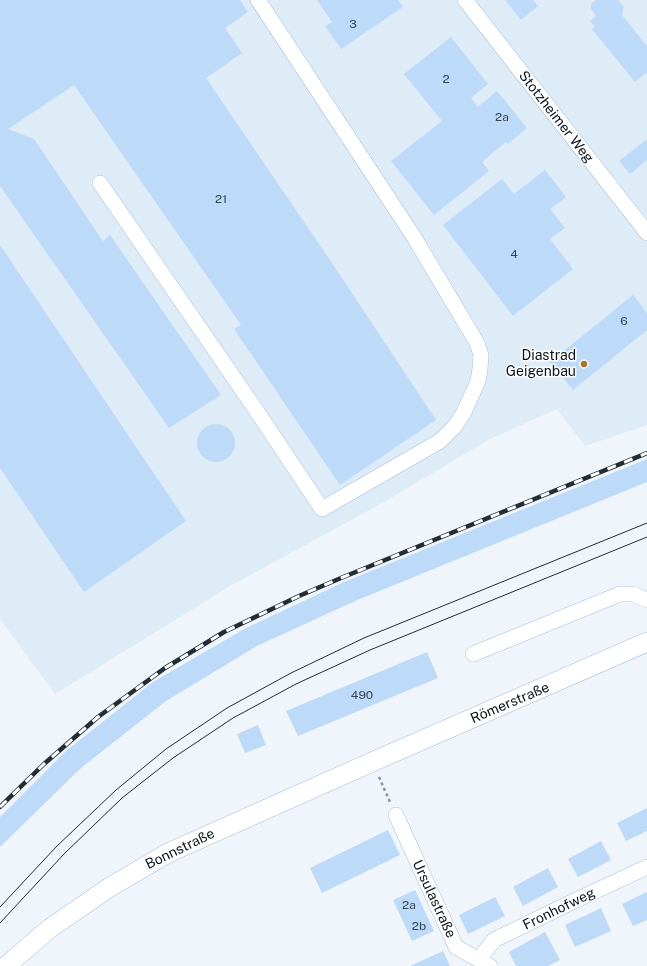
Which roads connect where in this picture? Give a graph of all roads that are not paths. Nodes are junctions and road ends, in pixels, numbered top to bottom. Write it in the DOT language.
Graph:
graph roads {
  1 [pos="258,0"];
  2 [pos="465,0"];
  3 [pos="100,183"];
  4 [pos="647,233"];
  5 [pos="647,600"];
  6 [pos="647,642"];
  7 [pos="473,654"];
  8 [pos="375,769"];
  9 [pos="396,815"];
  10 [pos="647,867"];
  11 [pos="485,963"];
  12 [pos="6,966"];
  1 -- 3 [label="street"];
  2 -- 4 [label="street, Stotzheimer Weg"];
  5 -- 7 [label="street"];
  6 -- 8 [label="main road, Römerstraße"];
  8 -- 12 [label="main road, Bonnstraße"];
  9 -- 11 [label="street, Ursulastraße"];
  10 -- 11 [label="street, Fronhofweg"];
}
